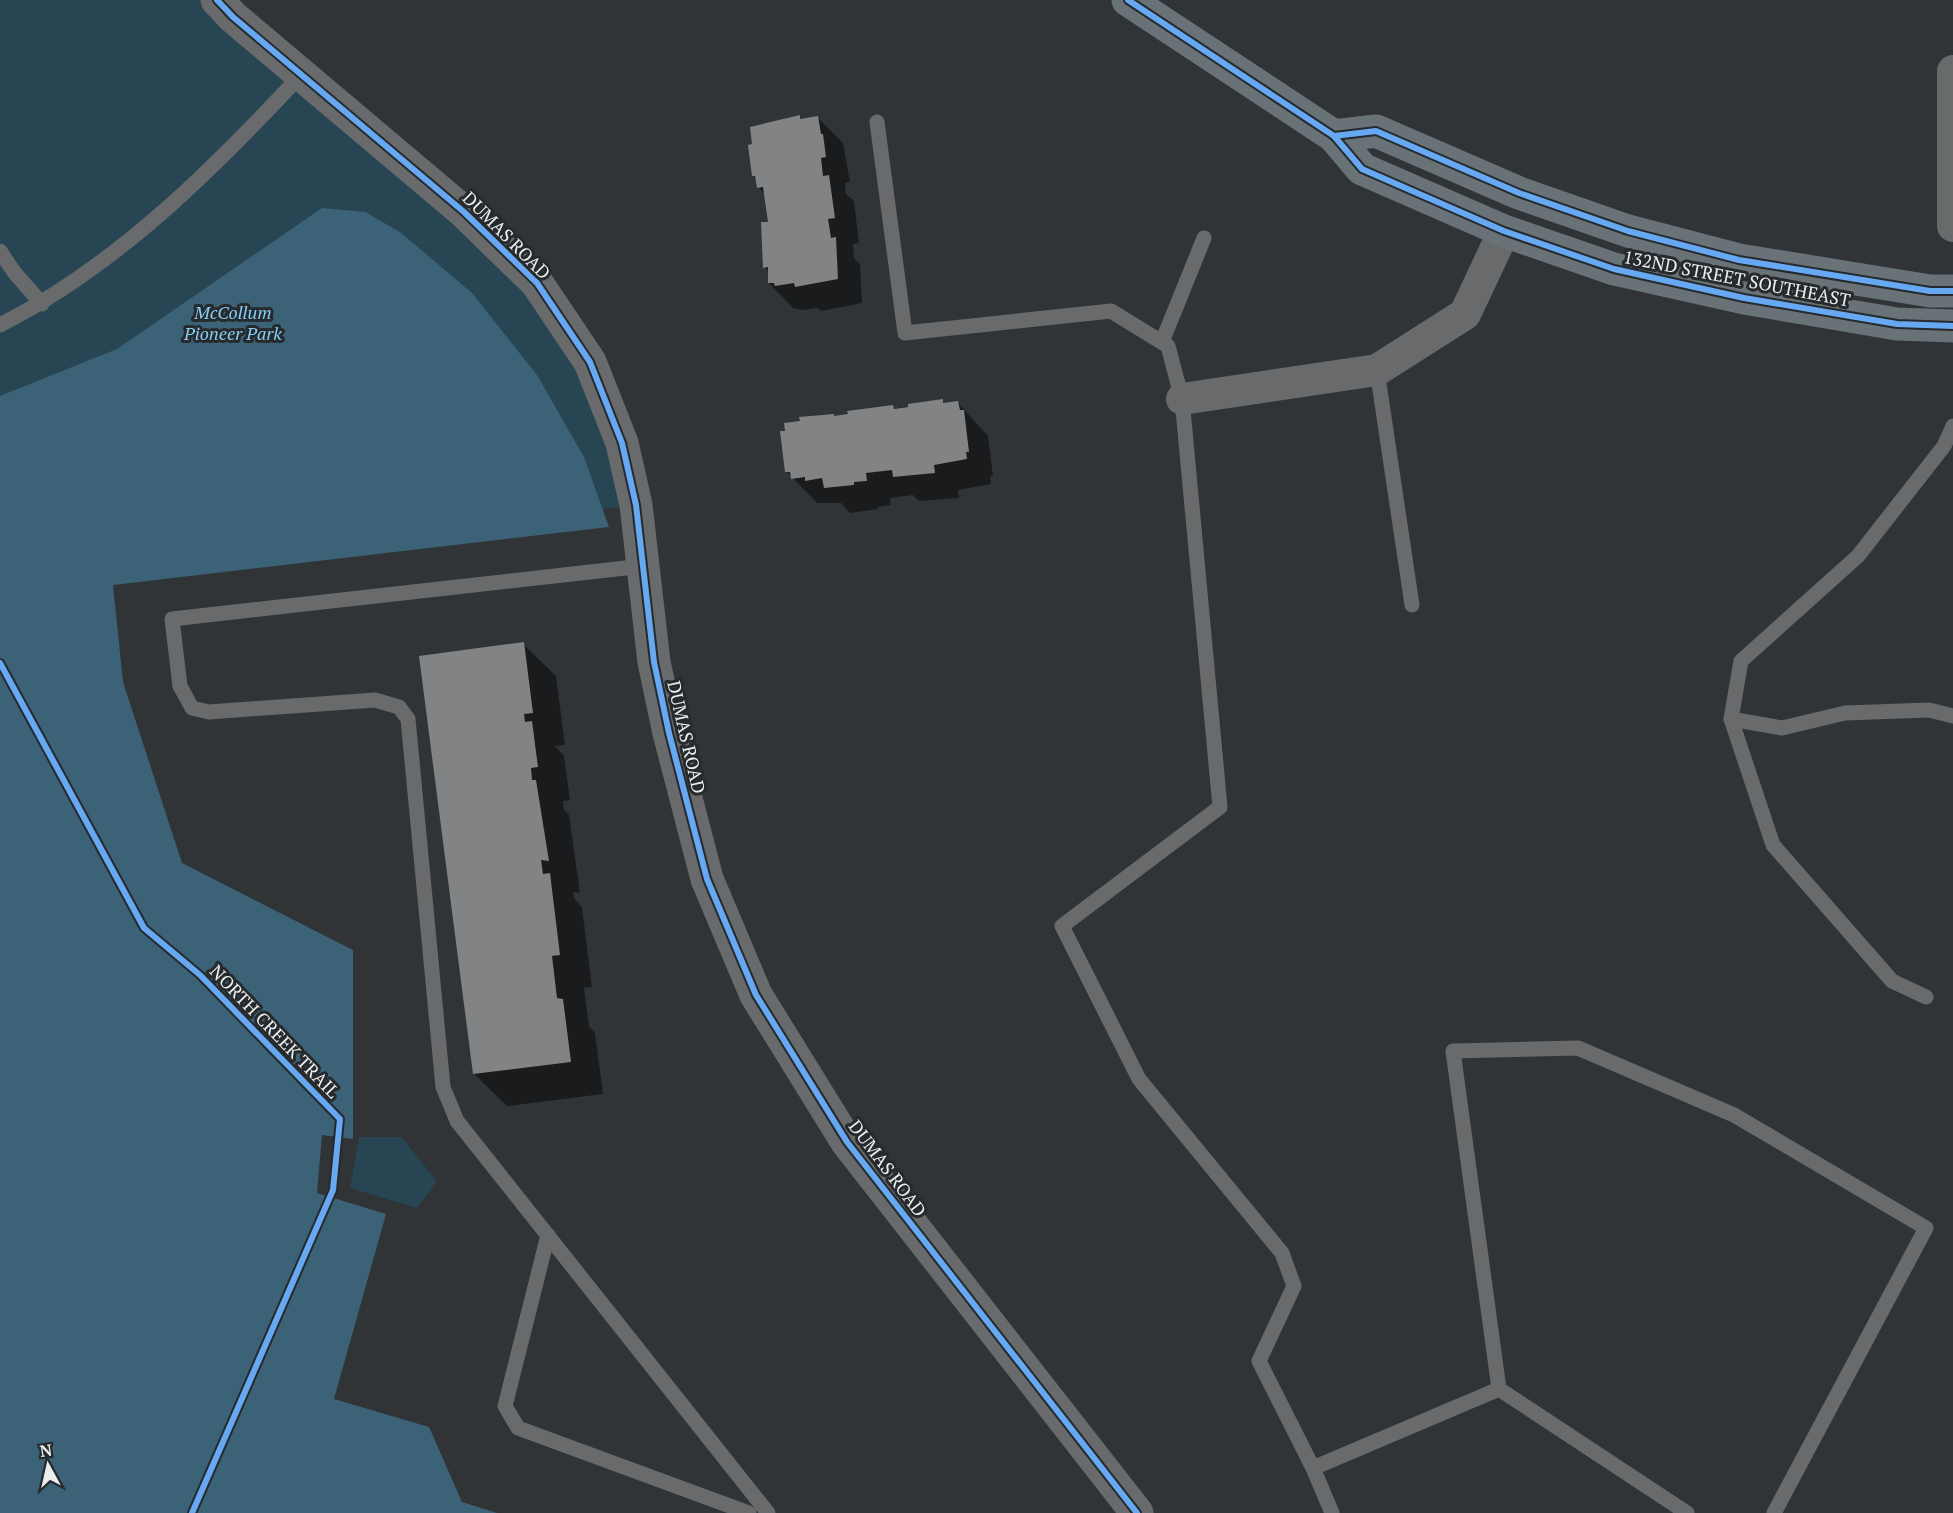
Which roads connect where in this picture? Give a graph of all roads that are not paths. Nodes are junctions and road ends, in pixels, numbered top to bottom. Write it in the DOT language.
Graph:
graph roads {
  1 [pos="217,0"];
  2 [pos="1128,0"];
  3 [pos="1953,71"];
  4 [pos="302,74"];
  5 [pos="877,122"];
  6 [pos="1334,136"];
  7 [pos="1953,226"];
  8 [pos="1504,231"];
  9 [pos="1204,238"];
  10 [pos="0,251"];
  11 [pos="1953,291"];
  12 [pos="42,304"];
  13 [pos="0,325"];
  14 [pos="1953,326"];
  15 [pos="1162,342"];
  16 [pos="1377,370"];
  17 [pos="1182,399"];
  18 [pos="1953,426"];
  19 [pos="643,566"];
  20 [pos="1412,605"];
  21 [pos="1953,716"];
  22 [pos="1731,719"];
  23 [pos="1926,997"];
  24 [pos="548,1234"];
  25 [pos="1499,1389"];
  26 [pos="1313,1468"];
  27 [pos="749,1513"];
  28 [pos="768,1513"];
  29 [pos="1137,1513"];
  30 [pos="1332,1513"];
  31 [pos="1687,1513"];
  32 [pos="1774,1513"];
  1 -- 4 [label="street, DUMAS ROAD"];
  2 -- 6 [label="main road, 132ND STREET SOUTHEAST"];
  3 -- 7 [label="street"];
  4 -- 12 [label="lane"];
  4 -- 19 [label="street, DUMAS ROAD"];
  5 -- 15 [label="lane"];
  6 -- 8 [label="main road, 132ND STREET SOUTHEAST"];
  6 -- 11 [label="main road, 132ND STREET SOUTHEAST"];
  8 -- 14 [label="main road, 132ND STREET SOUTHEAST"];
  8 -- 16 [label="street"];
  9 -- 15 [label="lane"];
  10 -- 12 [label="lane"];
  12 -- 13 [label="lane"];
  15 -- 17 [label="lane"];
  16 -- 17 [label="street"];
  16 -- 20 [label="lane"];
  17 -- 26 [label="lane"];
  18 -- 22 [label="lane"];
  19 -- 24 [label="lane"];
  19 -- 29 [label="street, DUMAS ROAD"];
  21 -- 22 [label="lane"];
  22 -- 23 [label="lane"];
  24 -- 27 [label="lane"];
  24 -- 28 [label="lane"];
  25 -- 26 [label="lane"];
  25 -- 31 [label="lane"];
  25 -- 32 [label="lane"];
  26 -- 30 [label="lane"];
}
